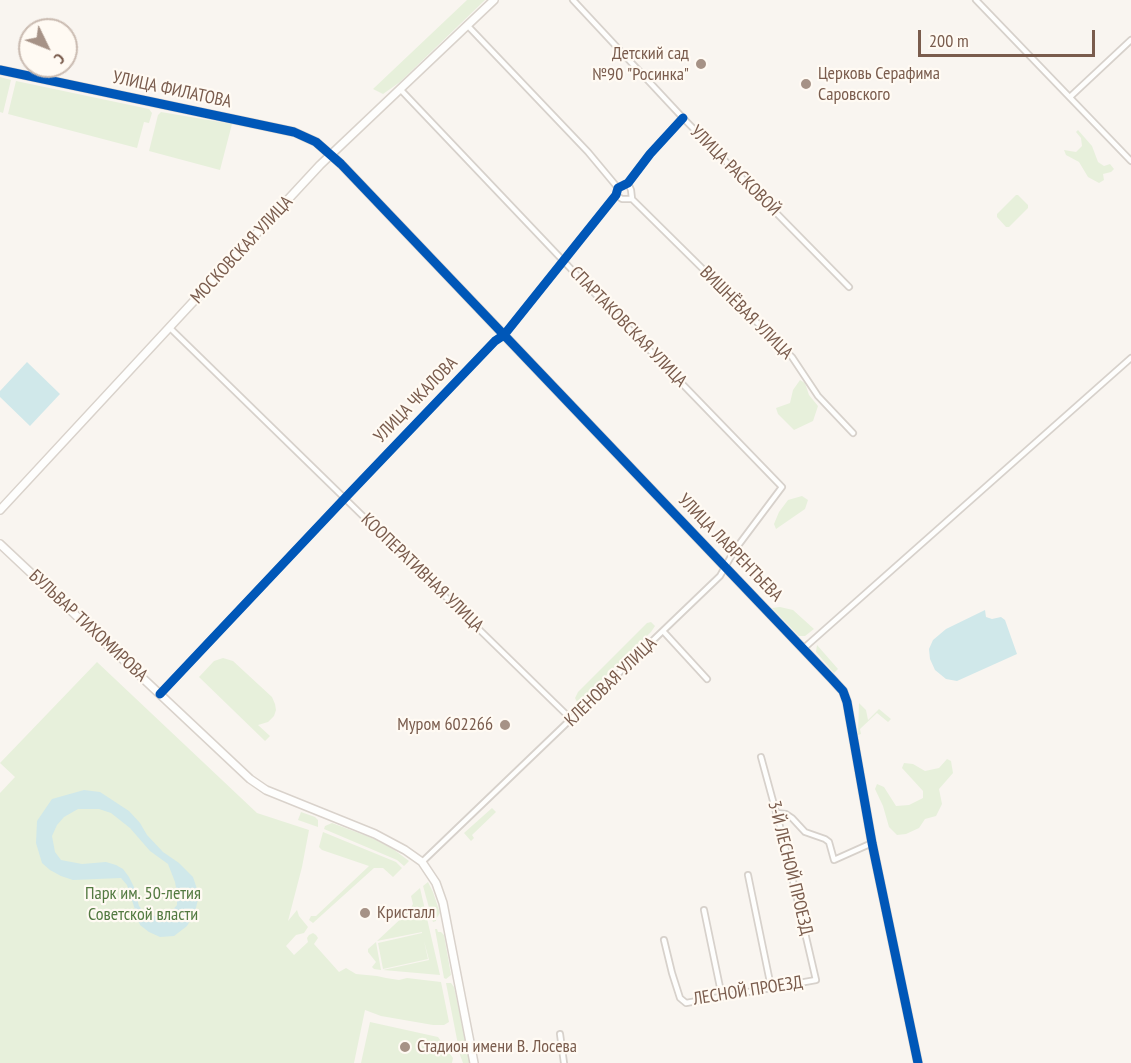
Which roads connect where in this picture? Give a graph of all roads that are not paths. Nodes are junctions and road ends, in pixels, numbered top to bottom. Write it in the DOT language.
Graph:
graph roads {
  1 [pos="494,0"];
  2 [pos="573,0"];
  3 [pos="976,0"];
  4 [pos="467,25"];
  5 [pos="1131,40"];
  6 [pos="0,70"];
  7 [pos="400,89"];
  8 [pos="1070,98"];
  9 [pos="683,118"];
  10 [pos="331,154"];
  11 [pos="1131,161"];
  12 [pos="628,183"];
  13 [pos="618,188"];
  14 [pos="616,195"];
  15 [pos="632,199"];
  16 [pos="564,261"];
  17 [pos="849,287"];
  18 [pos="170,327"];
  19 [pos="504,335"];
  20 [pos="1131,358"];
  21 [pos="853,433"];
  22 [pos="782,487"];
  23 [pos="345,498"];
  24 [pos="0,510"];
  25 [pos="0,544"];
  26 [pos="725,567"];
  27 [pos="663,631"];
  28 [pos="804,648"];
  29 [pos="706,680"];
  30 [pos="160,694"];
  31 [pos="571,719"];
  32 [pos="761,757"];
  33 [pos="777,813"];
  34 [pos="872,843"];
  35 [pos="422,862"];
  36 [pos="748,875"];
  37 [pos="704,910"];
  38 [pos="664,940"];
  39 [pos="816,980"];
  40 [pos="771,987"];
  41 [pos="722,997"];
  42 [pos="560,1034"];
  43 [pos="474,1063"];
  44 [pos="564,1063"];
  45 [pos="918,1063"];
  1 -- 4 [label="street, МОСКОВСКАЯ УЛИЦА"];
  2 -- 9 [label="street, УЛИЦА РАСКОВОЙ"];
  3 -- 8 [label="street"];
  4 -- 7 [label="street, МОСКОВСКАЯ УЛИЦА"];
  4 -- 13 [label="street"];
  5 -- 8 [label="street"];
  6 -- 10 [label="street, УЛИЦА ФИЛАТОВА"];
  7 -- 10 [label="street, МОСКОВСКАЯ УЛИЦА"];
  7 -- 16 [label="street, СПАРТАКОВСКАЯ УЛИЦА"];
  8 -- 11 [label="street"];
  9 -- 12 [label="street"];
  9 -- 17 [label="street, УЛИЦА РАСКОВОЙ"];
  10 -- 18 [label="street, МОСКОВСКАЯ УЛИЦА"];
  10 -- 19 [label="street, УЛИЦА ЛАВРЕНТЬЕВА"];
  12 -- 13 [label="street"];
  12 -- 15 [label="street"];
  13 -- 14 [label="street, УЛИЦА ЧКАЛОВА"];
  14 -- 15 [label="street"];
  14 -- 16 [label="street, УЛИЦА ЧКАЛОВА"];
  15 -- 21 [label="street, ВИШНЁВАЯ УЛИЦА"];
  16 -- 19 [label="street, УЛИЦА ЧКАЛОВА"];
  16 -- 22 [label="street, СПАРТАКОВСКАЯ УЛИЦА"];
  18 -- 23 [label="street, КООПЕРАТИВНАЯ УЛИЦА"];
  18 -- 24 [label="street, МОСКОВСКАЯ УЛИЦА"];
  19 -- 23 [label="street, УЛИЦА ЧКАЛОВА"];
  19 -- 26 [label="street, УЛИЦА ЛАВРЕНТЬЕВА"];
  20 -- 28 [label="street"];
  22 -- 26 [label="street, КЛЕНОВАЯ УЛИЦА"];
  23 -- 30 [label="street, УЛИЦА ЧКАЛОВА"];
  23 -- 31 [label="street, КООПЕРАТИВНАЯ УЛИЦА"];
  25 -- 30 [label="street, БУЛЬВАР ТИХОМИРОВА"];
  26 -- 27 [label="street, КЛЕНОВАЯ УЛИЦА"];
  26 -- 28 [label="street, УЛИЦА ЛАВРЕНТЬЕВА"];
  27 -- 29 [label="street"];
  27 -- 31 [label="street, КЛЕНОВАЯ УЛИЦА"];
  28 -- 34 [label="street, УЛИЦА ЛАВРЕНТЬЕВА"];
  30 -- 35 [label="street, БУЛЬВАР ТИХОМИРОВА"];
  31 -- 35 [label="street, КЛЕНОВАЯ УЛИЦА"];
  32 -- 33 [label="street, 3-Й ЛЕСНОЙ ПРОЕЗД"];
  33 -- 34 [label="street"];
  33 -- 39 [label="street, 3-Й ЛЕСНОЙ ПРОЕЗД"];
  34 -- 45 [label="street, УЛИЦА ЛАВРЕНТЬЕВА"];
  35 -- 43 [label="street, БУЛЬВАР ТИХОМИРОВА"];
  36 -- 40 [label="street"];
  37 -- 41 [label="street"];
  38 -- 41 [label="street, ЛЕСНОЙ ПРОЕЗД"];
  39 -- 40 [label="street, ЛЕСНОЙ ПРОЕЗД"];
  40 -- 41 [label="street, ЛЕСНОЙ ПРОЕЗД"];
  42 -- 44 [label="street"];
}
